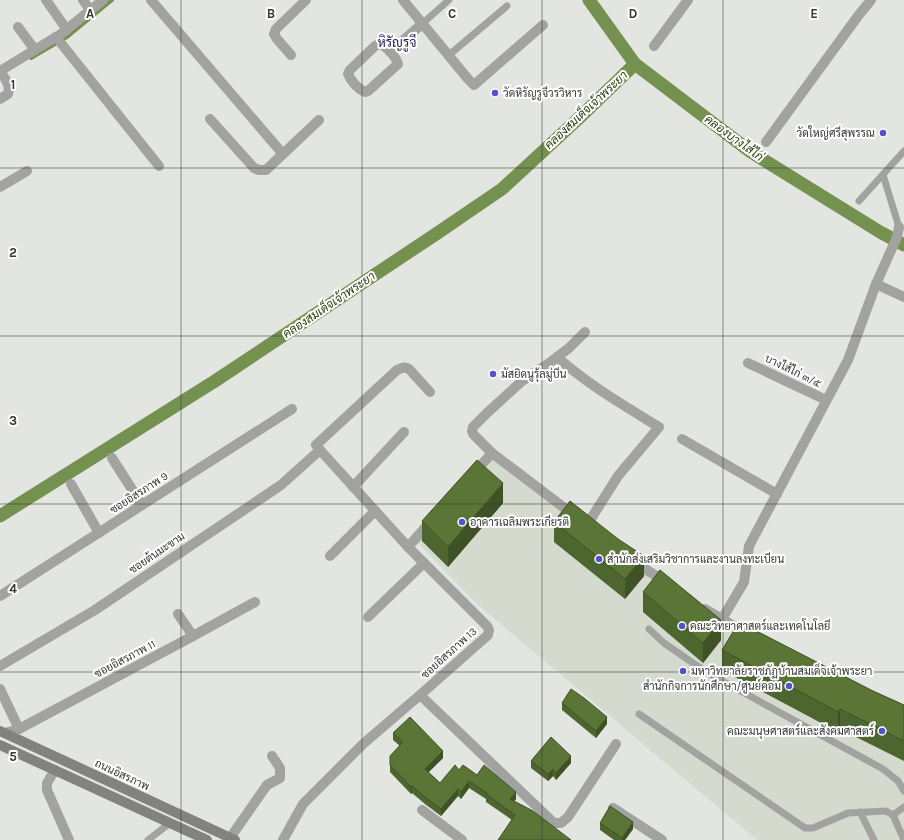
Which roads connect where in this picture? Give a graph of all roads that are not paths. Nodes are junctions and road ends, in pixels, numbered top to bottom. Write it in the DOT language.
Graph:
graph roads {
  1 [pos="46,0"];
  2 [pos="83,0"];
  3 [pos="103,0"];
  4 [pos="151,0"];
  5 [pos="306,0"];
  6 [pos="403,0"];
  7 [pos="450,0"];
  8 [pos="688,0"];
  9 [pos="871,0"];
  10 [pos="507,6"];
  11 [pos="90,10"];
  12 [pos="423,23"];
  13 [pos="543,25"];
  14 [pos="18,27"];
  15 [pos="67,30"];
  16 [pos="56,37"];
  17 [pos="654,46"];
  18 [pos="35,50"];
  19 [pos="390,52"];
  20 [pos="292,55"];
  21 [pos="449,55"];
  22 [pos="0,71"];
  23 [pos="0,99"];
  24 [pos="210,119"];
  25 [pos="319,120"];
  26 [pos="766,142"];
  27 [pos="904,151"];
  28 [pos="282,154"];
  29 [pos="159,166"];
  30 [pos="27,171"];
  31 [pos="883,174"];
  32 [pos="0,187"];
  33 [pos="859,201"];
  34 [pos="896,236"];
  35 [pos="876,284"];
  36 [pos="904,297"];
  37 [pos="585,332"];
  38 [pos="557,357"];
  39 [pos="748,362"];
  40 [pos="430,392"];
  41 [pos="826,400"];
  42 [pos="292,409"];
  43 [pos="404,432"];
  44 [pos="682,439"];
  45 [pos="318,448"];
  46 [pos="492,453"];
  47 [pos="112,458"];
  48 [pos="465,482"];
  49 [pos="71,484"];
  50 [pos="353,487"];
  51 [pos="777,494"];
  52 [pos="142,505"];
  53 [pos="375,511"];
  54 [pos="439,512"];
  55 [pos="99,532"];
  56 [pos="408,548"];
  57 [pos="622,554"];
  58 [pos="330,556"];
  59 [pos="424,563"];
  60 [pos="672,587"];
  61 [pos="0,596"];
  62 [pos="255,602"];
  63 [pos="697,603"];
  64 [pos="178,614"];
  65 [pos="368,617"];
  66 [pos="722,619"];
  67 [pos="649,629"];
  68 [pos="193,636"];
  69 [pos="756,638"];
  70 [pos="0,666"];
  71 [pos="0,689"];
  72 [pos="420,695"];
  73 [pos="638,714"];
  74 [pos="19,729"];
  75 [pos="2,732"];
  76 [pos="616,744"];
  77 [pos="0,745"];
  78 [pos="272,756"];
  79 [pos="55,770"];
  80 [pos="904,791"];
  81 [pos="904,806"];
  82 [pos="613,808"];
  83 [pos="422,810"];
  84 [pos="860,812"];
  85 [pos="893,814"];
  86 [pos="170,823"];
  87 [pos="232,839"];
  88 [pos="70,840"];
  89 [pos="148,840"];
  90 [pos="207,840"];
  91 [pos="283,840"];
  92 [pos="462,840"];
  93 [pos="662,840"];
  94 [pos="874,840"];
  95 [pos="904,840"];
  1 -- 15 [label="street"];
  2 -- 11 [label="street"];
  3 -- 11 [label="street"];
  4 -- 28 [label="street"];
  5 -- 20 [label="street"];
  6 -- 12 [label="street"];
  7 -- 12 [label="lane"];
  8 -- 17 [label="street"];
  9 -- 26 [label="street"];
  10 -- 21 [label="lane"];
  11 -- 15 [label="street"];
  12 -- 19 [label="street"];
  12 -- 21 [label="street"];
  13 -- 21 [label="street"];
  14 -- 18 [label="street"];
  15 -- 16 [label="street"];
  16 -- 18 [label="street"];
  16 -- 29 [label="street"];
  18 -- 22 [label="street"];
  19 -- 19 [label="street"];
  22 -- 23 [label="street"];
  24 -- 28 [label="street"];
  25 -- 28 [label="street"];
  27 -- 31 [label="lane"];
  30 -- 32 [label="street"];
  31 -- 33 [label="lane"];
  31 -- 34 [label="lane"];
  34 -- 35 [label="street"];
  35 -- 36 [label="street"];
  35 -- 41 [label="street"];
  37 -- 38 [label="street"];
  38 -- 46 [label="street"];
  38 -- 46 [label="street"];
  39 -- 41 [label="street, บางไส้ไก่ ๓/๕"];
  40 -- 45 [label="street, ซอยต้นมะขาม"];
  41 -- 51 [label="street"];
  42 -- 52 [label="street, ซอยอิสรภาพ 9"];
  43 -- 50 [label="street"];
  44 -- 51 [label="street"];
  45 -- 50 [label="street, ซอยอิสรภาพ 13"];
  45 -- 70 [label="street, ซอยต้นมะขาม"];
  46 -- 48 [label="street"];
  47 -- 52 [label="street"];
  49 -- 55 [label="street"];
  50 -- 53 [label="street, ซอยอิสรภาพ 13"];
  51 -- 66 [label="street"];
  52 -- 55 [label="street, ซอยอิสรภาพ 9"];
  53 -- 56 [label="street, ซอยอิสรภาพ 13"];
  53 -- 58 [label="street"];
  54 -- 56 [label="street"];
  55 -- 61 [label="street, ซอยอิสรภาพ 9"];
  56 -- 59 [label="street, ซอยอิสรภาพ 13"];
  57 -- 60 [label="street"];
  59 -- 65 [label="street"];
  59 -- 72 [label="street, ซอยอิสรภาพ 13"];
  62 -- 68 [label="street, ซอยอิสรภาพ 11"];
  63 -- 66 [label="street"];
  64 -- 68 [label="street"];
  66 -- 69 [label="street"];
  67 -- 80 [label="lane"];
  68 -- 74 [label="street, ซอยอิสรภาพ 11"];
  71 -- 74 [label="street"];
  72 -- 76 [label="street"];
  72 -- 91 [label="street, ซอยอิสรภาพ 13"];
  73 -- 84 [label="lane"];
  74 -- 75 [label="street, ซอยอิสรภาพ 11"];
  75 -- 87 [label="main road, ถนนอิสรภาพ"];
  77 -- 79 [label="main road"];
  78 -- 87 [label="street"];
  79 -- 86 [label="main road"];
  79 -- 88 [label="street"];
  81 -- 85 [label="lane"];
  82 -- 93 [label="street"];
  83 -- 92 [label="street"];
  84 -- 85 [label="lane"];
  84 -- 94 [label="lane"];
  85 -- 95 [label="lane"];
  86 -- 89 [label="lane"];
  86 -- 90 [label="main road"];
}
